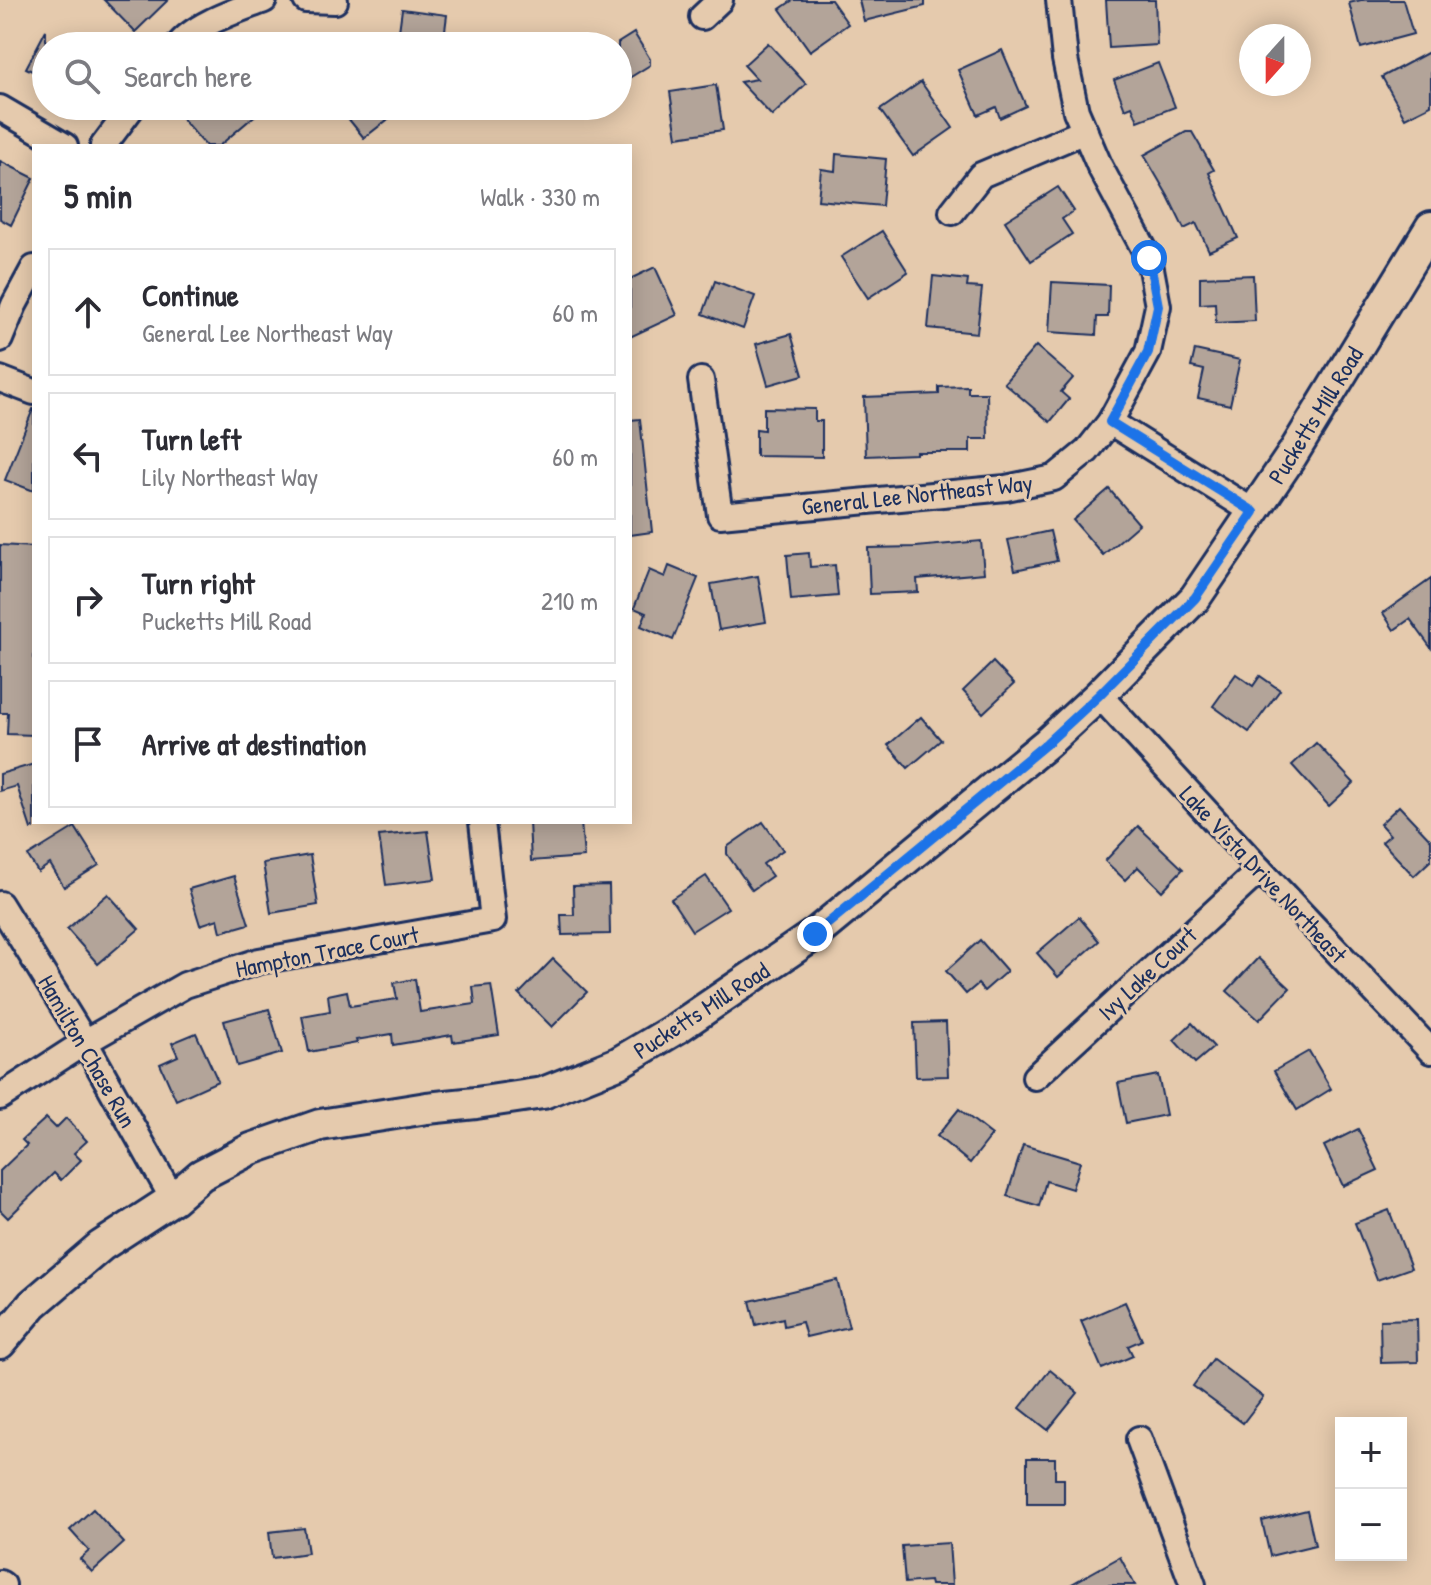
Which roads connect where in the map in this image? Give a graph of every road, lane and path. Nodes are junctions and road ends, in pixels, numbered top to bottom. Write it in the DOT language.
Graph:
graph roads {
  1 [pos="264,0"];
  2 [pos="306,0"];
  3 [pos="720,0"];
  4 [pos="1059,0"];
  5 [pos="335,1"];
  6 [pos="702,17"];
  7 [pos="194,32"];
  8 [pos="0,108"];
  9 [pos="122,120"];
  10 [pos="1085,131"];
  11 [pos="62,144"];
  12 [pos="104,144"];
  13 [pos="952,212"];
  14 [pos="1431,227"];
  15 [pos="32,272"];
  16 [pos="0,339"];
  17 [pos="0,379"];
  18 [pos="701,380"];
  19 [pos="32,391"];
  20 [pos="1110,422"];
  21 [pos="1254,512"];
  22 [pos="1099,695"];
  23 [pos="482,824"];
  24 [pos="1260,870"];
  25 [pos="0,904"];
  26 [pos="85,1042"];
  27 [pos="1431,1051"];
  28 [pos="1035,1077"];
  29 [pos="0,1097"];
  30 [pos="173,1199"];
  31 [pos="0,1343"];
  32 [pos="1139,1439"];
  33 [pos="1193,1585"];
  1 -- 7 [label="street"];
  2 -- 5 [label="street"];
  3 -- 6 [label="street"];
  4 -- 10 [label="street, General Lee Northeast Way"];
  8 -- 11 [label="street"];
  9 -- 12 [label="street"];
  10 -- 13 [label="street"];
  10 -- 20 [label="street, General Lee Northeast Way"];
  14 -- 21 [label="street, Pucketts Mill Road"];
  15 -- 16 [label="street"];
  17 -- 19 [label="street"];
  18 -- 20 [label="street, General Lee Northeast Way"];
  20 -- 21 [label="street"];
  21 -- 22 [label="street, Pucketts Mill Road"];
  22 -- 24 [label="street, Lake Vista Drive Northeast"];
  22 -- 30 [label="street, Pucketts Mill Road"];
  23 -- 26 [label="street, Hampton Trace Court"];
  24 -- 27 [label="street, Lake Vista Drive Northeast"];
  24 -- 28 [label="street, Ivy Lake Court"];
  25 -- 26 [label="street, Hamilton Chase Run"];
  26 -- 29 [label="street, Hampton Trace Court"];
  26 -- 30 [label="street, Hamilton Chase Run"];
  30 -- 31 [label="street, Pucketts Mill Road"];
  32 -- 33 [label="street"];
}
